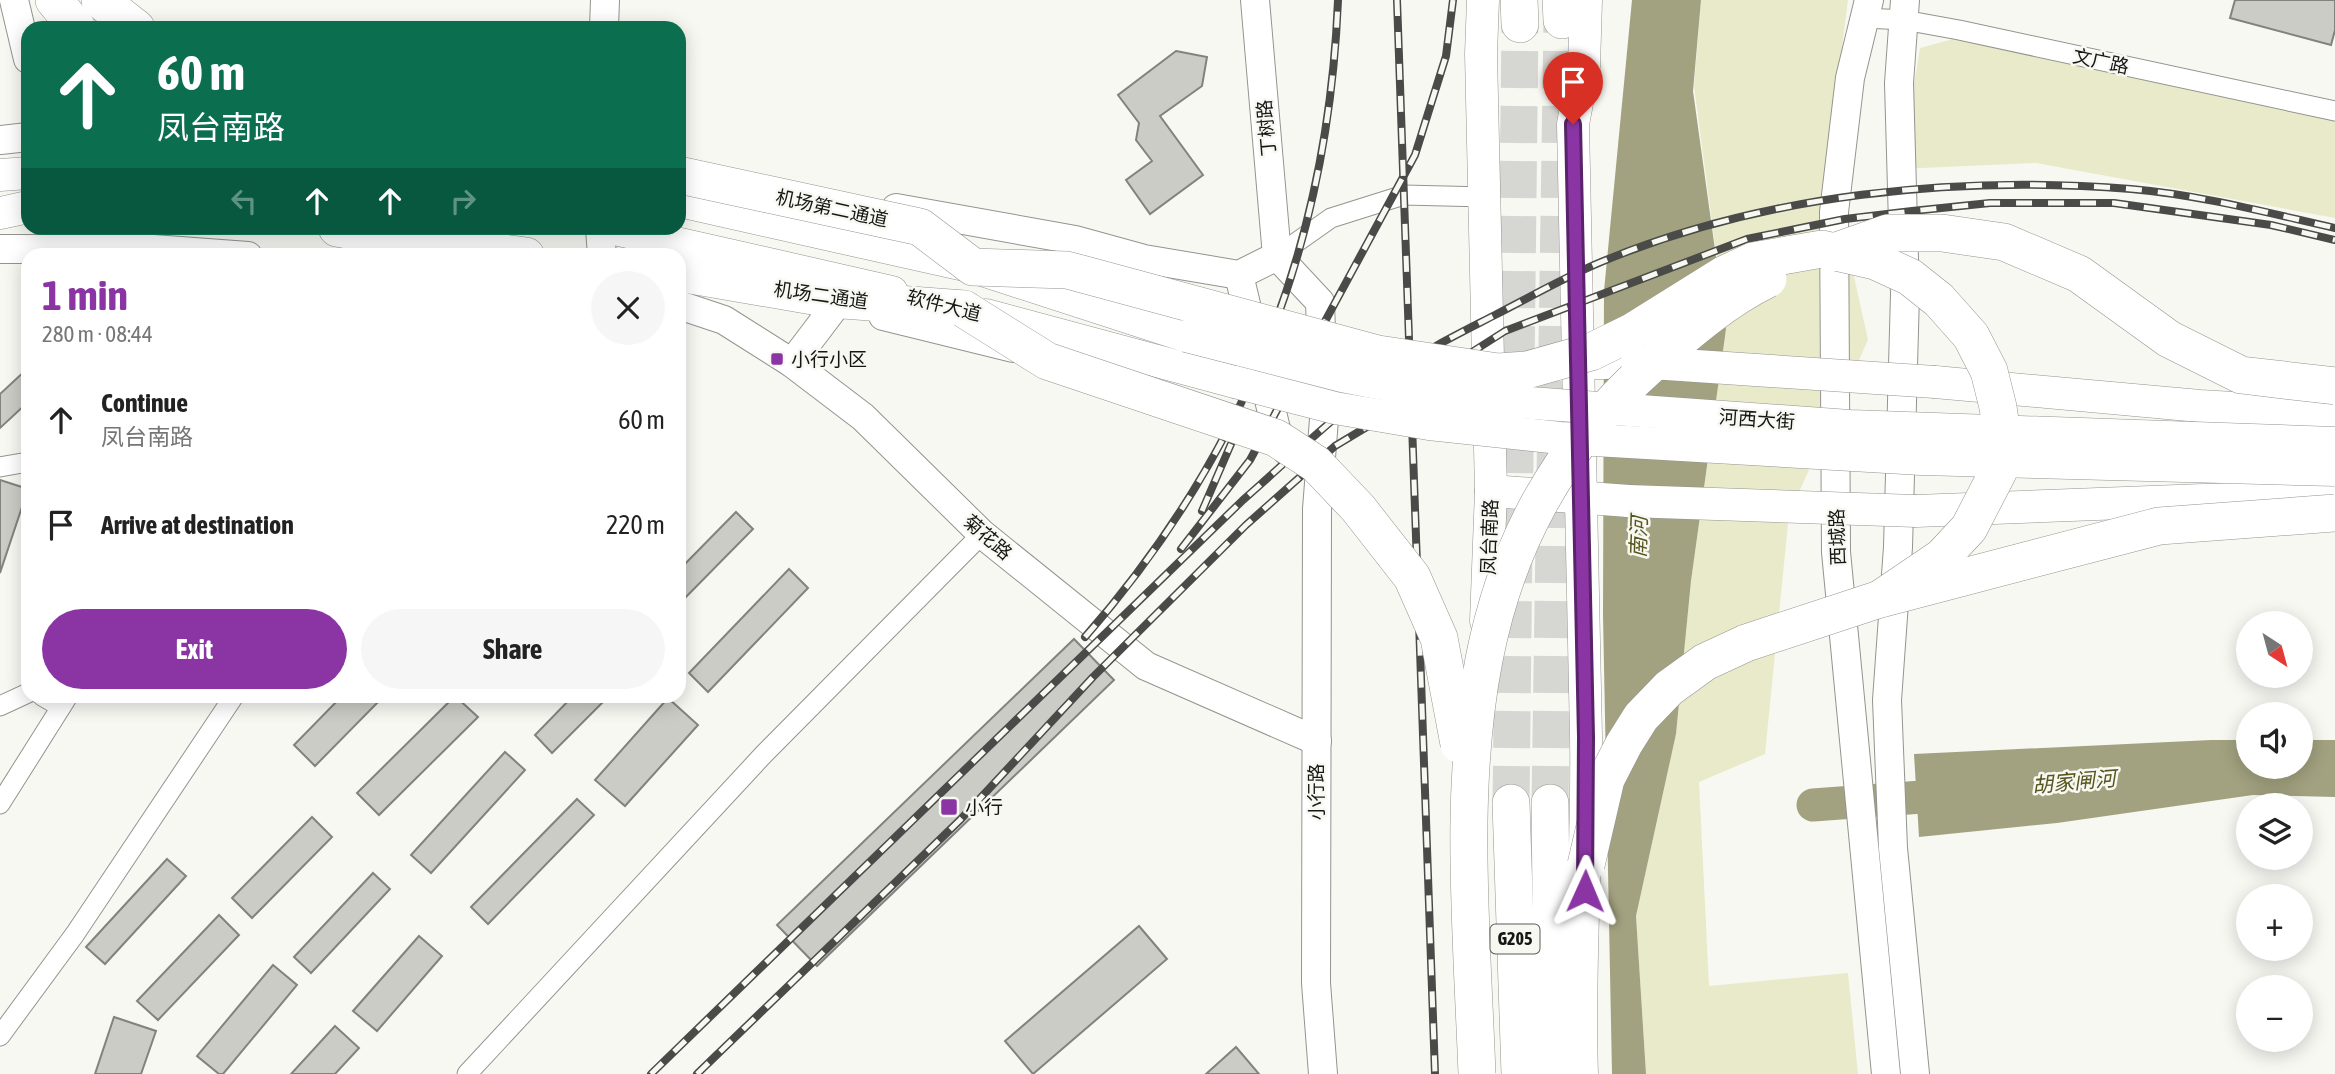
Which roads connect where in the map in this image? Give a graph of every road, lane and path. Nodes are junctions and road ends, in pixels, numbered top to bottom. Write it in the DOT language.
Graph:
graph roads {
  1 [pos="14,0"];
  2 [pos="54,0"];
  3 [pos="100,0"];
  4 [pos="605,0"];
  5 [pos="1255,0"];
  6 [pos="1483,0"];
  7 [pos="1570,7"];
  8 [pos="1868,9"];
  9 [pos="1905,10"];
  10 [pos="71,21"];
  11 [pos="127,21"];
  12 [pos="604,21"];
  13 [pos="21,30"];
  14 [pos="2335,111"];
  15 [pos="21,138"];
  16 [pos="0,140"];
  17 [pos="21,174"];
  18 [pos="0,175"];
  19 [pos="686,177"];
  20 [pos="686,177"];
  21 [pos="1486,197"];
  22 [pos="686,203"];
  23 [pos="21,208"];
  24 [pos="0,213"];
  25 [pos="375,235"];
  26 [pos="641,235"];
  27 [pos="466,248"];
  28 [pos="0,250"];
  29 [pos="21,250"];
  30 [pos="1277,256"];
  31 [pos="973,267"];
  32 [pos="686,274"];
  33 [pos="1239,275"];
  34 [pos="686,290"];
  35 [pos="836,305"];
  36 [pos="686,307"];
  37 [pos="964,309"];
  38 [pos="792,363"];
  39 [pos="1487,363"];
  40 [pos="1577,364"];
  41 [pos="1235,382"];
  42 [pos="2335,386"];
  43 [pos="2335,414"];
  44 [pos="1276,429"];
  45 [pos="2335,443"];
  46 [pos="21,463"];
  47 [pos="0,467"];
  48 [pos="2335,470"];
  49 [pos="1492,491"];
  50 [pos="2335,495"];
  51 [pos="1579,497"];
  52 [pos="1317,509"];
  53 [pos="2335,513"];
  54 [pos="982,534"];
  55 [pos="1880,599"];
  56 [pos="21,696"];
  57 [pos="63,703"];
  58 [pos="229,703"];
  59 [pos="0,706"];
  60 [pos="1317,741"];
  61 [pos="1511,803"];
  62 [pos="1550,803"];
  63 [pos="0,804"];
  64 [pos="1467,811"];
  65 [pos="1879,850"];
  66 [pos="1586,865"];
  67 [pos="0,1036"];
  68 [pos="467,1074"];
  69 [pos="1323,1074"];
  70 [pos="1477,1074"];
  71 [pos="1490,1074"];
  72 [pos="1520,1074"];
  73 [pos="1553,1074"];
  74 [pos="1582,1074"];
  75 [pos="1886,1074"];
  76 [pos="1915,1074"];
  1 -- 13 [label="street"];
  2 -- 10 [label="highway"];
  3 -- 11 [label="highway"];
  4 -- 12 [label="street"];
  5 -- 30 [label="street, 丁树路"];
  6 -- 21 [label="main road, 凤台南路"];
  7 -- 40 [label="main road"];
  8 -- 9 [label="street, 文广路"];
  8 -- 65 [label="street, 西城路"];
  9 -- 14 [label="street, 文广路"];
  9 -- 65 [label="street, 西城路"];
  15 -- 16 [label="street"];
  17 -- 18 [label="main road"];
  19 -- 31 [label="highway, 机场第二通道, bridge"];
  20 -- 33 [label="street"];
  21 -- 30 [label="street"];
  21 -- 39 [label="main road, 凤台南路"];
  22 -- 31 [label="main road"];
  23 -- 24 [label="main road"];
  25 -- 27 [label="highway"];
  26 -- 37 [label="main road, 软件大道"];
  28 -- 29 [label="street"];
  30 -- 33 [label="street"];
  30 -- 52 [label="street, 小行路"];
  31 -- 45 [label="main road, 河西大街, bridge"];
  31 -- 55 [label="highway, bridge"];
  32 -- 37 [label="highway, 机场二通道"];
  33 -- 44 [label="street, 小行路"];
  34 -- 35 [label="street, 软件大道"];
  35 -- 38 [label="street"];
  35 -- 44 [label="street, 软件大道"];
  36 -- 38 [label="street, 菊花路"];
  37 -- 41 [label="main road, 软件大道, bridge"];
  37 -- 64 [label="highway, bridge"];
  38 -- 54 [label="street, 菊花路"];
  39 -- 40 [label="main road"];
  39 -- 49 [label="main road, 凤台南路"];
  40 -- 43 [label="main road, bridge"];
  40 -- 51 [label="main road"];
  41 -- 48 [label="main road, 河西大街, bridge"];
  42 -- 64 [label="highway, bridge"];
  44 -- 52 [label="street, 小行路"];
  46 -- 47 [label="street"];
  49 -- 51 [label="main road"];
  49 -- 71 [label="main road, 凤台南路"];
  50 -- 51 [label="main road, bridge"];
  51 -- 66 [label="main road, bridge"];
  52 -- 60 [label="street, 小行路"];
  53 -- 55 [label="highway, bridge"];
  54 -- 60 [label="street, 菊花路"];
  54 -- 68 [label="street"];
  55 -- 66 [label="highway, bridge"];
  56 -- 59 [label="street"];
  57 -- 63 [label="street"];
  58 -- 67 [label="street"];
  60 -- 69 [label="street, 小行路"];
  61 -- 72 [label="highway, G205"];
  62 -- 73 [label="highway, G205"];
  64 -- 70 [label="highway, bridge"];
  65 -- 75 [label="street, 西城路"];
  65 -- 76 [label="street, 西城路"];
  66 -- 74 [label="main road"];
}
